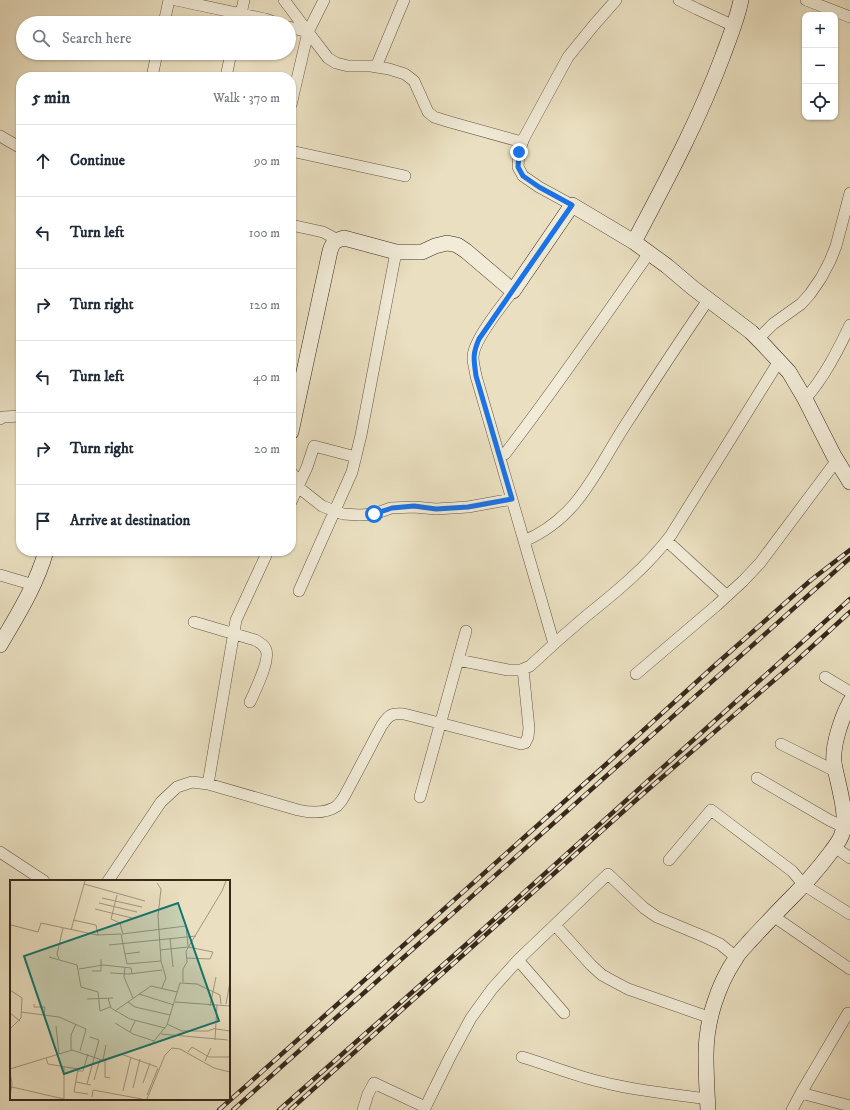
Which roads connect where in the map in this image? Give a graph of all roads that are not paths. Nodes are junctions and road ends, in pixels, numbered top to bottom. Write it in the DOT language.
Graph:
graph roads {
  1 [pos="169,0"];
  2 [pos="176,0"];
  3 [pos="244,0"];
  4 [pos="284,0"];
  5 [pos="324,0"];
  6 [pos="404,0"];
  7 [pos="616,0"];
  8 [pos="679,0"];
  9 [pos="741,0"];
  10 [pos="806,0"];
  11 [pos="166,16"];
  12 [pos="233,16"];
  13 [pos="240,16"];
  14 [pos="850,17"];
  15 [pos="734,26"];
  16 [pos="296,29"];
  17 [pos="308,32"];
  18 [pos="156,60"];
  19 [pos="230,60"];
  20 [pos="376,67"];
  21 [pos="153,72"];
  22 [pos="227,72"];
  23 [pos="296,84"];
  24 [pos="0,136"];
  25 [pos="522,142"];
  26 [pos="16,145"];
  27 [pos="296,152"];
  28 [pos="405,176"];
  29 [pos="850,193"];
  30 [pos="572,205"];
  31 [pos="296,226"];
  32 [pos="338,240"];
  33 [pos="634,242"];
  34 [pos="396,252"];
  35 [pos="649,252"];
  36 [pos="512,290"];
  37 [pos="708,300"];
  38 [pos="850,325"];
  39 [pos="758,339"];
  40 [pos="779,361"];
  41 [pos="805,399"];
  42 [pos="296,409"];
  43 [pos="16,416"];
  44 [pos="0,419"];
  45 [pos="500,456"];
  46 [pos="356,458"];
  47 [pos="837,460"];
  48 [pos="296,478"];
  49 [pos="850,482"];
  50 [pos="298,487"];
  51 [pos="296,491"];
  52 [pos="512,499"];
  53 [pos="335,511"];
  54 [pos="524,541"];
  55 [pos="667,541"];
  56 [pos="44,556"];
  57 [pos="266,556"];
  58 [pos="0,575"];
  59 [pos="34,585"];
  60 [pos="299,591"];
  61 [pos="727,596"];
  62 [pos="194,622"];
  63 [pos="466,632"];
  64 [pos="234,634"];
  65 [pos="554,644"];
  66 [pos="0,645"];
  67 [pos="458,660"];
  68 [pos="522,669"];
  69 [pos="636,674"];
  70 [pos="825,677"];
  71 [pos="850,692"];
  72 [pos="250,702"];
  73 [pos="850,702"];
  74 [pos="441,724"];
  75 [pos="781,744"];
  76 [pos="835,771"];
  77 [pos="757,778"];
  78 [pos="208,784"];
  79 [pos="420,797"];
  80 [pos="846,822"];
  81 [pos="835,847"];
  82 [pos="0,852"];
  83 [pos="850,858"];
  84 [pos="669,860"];
  85 [pos="42,880"];
  86 [pos="109,880"];
  87 [pos="804,885"];
  88 [pos="850,914"];
  89 [pos="774,916"];
  90 [pos="554,925"];
  91 [pos="736,957"];
  92 [pos="518,960"];
  93 [pos="850,969"];
  94 [pos="564,1013"];
  95 [pos="850,1014"];
  96 [pos="711,1018"];
  97 [pos="522,1057"];
  98 [pos="801,1093"];
  99 [pos="708,1104"];
  100 [pos="850,1106"];
  101 [pos="424,1108"];
  102 [pos="363,1110"];
  103 [pos="792,1110"];
  1 -- 11 [label="street"];
  2 -- 12 [label="street"];
  3 -- 13 [label="street"];
  4 -- 17 [label="street"];
  5 -- 17 [label="street"];
  6 -- 20 [label="street"];
  7 -- 25 [label="street"];
  8 -- 15 [label="street"];
  9 -- 15 [label="street"];
  10 -- 14 [label="street"];
  15 -- 33 [label="street"];
  16 -- 17 [label="street"];
  17 -- 20 [label="street"];
  17 -- 23 [label="street"];
  18 -- 21 [label="street"];
  19 -- 22 [label="street"];
  20 -- 25 [label="street"];
  24 -- 26 [label="street"];
  25 -- 30 [label="street"];
  27 -- 28 [label="street"];
  29 -- 39 [label="street"];
  30 -- 33 [label="street"];
  30 -- 36 [label="street"];
  31 -- 32 [label="street"];
  32 -- 34 [label="street"];
  32 -- 42 [label="street"];
  33 -- 35 [label="street"];
  34 -- 36 [label="street"];
  34 -- 46 [label="street"];
  35 -- 37 [label="street"];
  35 -- 45 [label="street"];
  36 -- 45 [label="street"];
  37 -- 39 [label="street"];
  37 -- 54 [label="street"];
  38 -- 41 [label="street"];
  39 -- 40 [label="street"];
  40 -- 41 [label="street"];
  40 -- 55 [label="street"];
  41 -- 47 [label="street"];
  43 -- 44 [label="street"];
  45 -- 52 [label="street"];
  46 -- 50 [label="street"];
  46 -- 53 [label="street"];
  47 -- 49 [label="street"];
  47 -- 61 [label="street"];
  48 -- 50 [label="street"];
  50 -- 51 [label="street"];
  50 -- 53 [label="street"];
  52 -- 53 [label="street"];
  52 -- 54 [label="street"];
  53 -- 60 [label="street"];
  54 -- 65 [label="street"];
  55 -- 61 [label="street"];
  55 -- 65 [label="street"];
  56 -- 59 [label="street"];
  57 -- 64 [label="street"];
  58 -- 59 [label="street"];
  59 -- 66 [label="street"];
  61 -- 69 [label="street"];
  62 -- 64 [label="street"];
  63 -- 67 [label="street"];
  64 -- 72 [label="street"];
  64 -- 78 [label="street"];
  65 -- 68 [label="street"];
  67 -- 68 [label="street"];
  67 -- 74 [label="street"];
  68 -- 74 [label="street"];
  70 -- 71 [label="street"];
  73 -- 76 [label="street"];
  74 -- 78 [label="street"];
  74 -- 79 [label="street"];
  75 -- 76 [label="street"];
  76 -- 80 [label="street"];
  77 -- 80 [label="street"];
  78 -- 86 [label="street"];
  80 -- 81 [label="street"];
  81 -- 83 [label="street"];
  81 -- 87 [label="street"];
  82 -- 85 [label="street"];
  84 -- 87 [label="street"];
  87 -- 88 [label="street"];
  87 -- 89 [label="street"];
  89 -- 91 [label="street"];
  89 -- 93 [label="street"];
  90 -- 91 [label="street"];
  90 -- 92 [label="street"];
  90 -- 96 [label="street"];
  91 -- 96 [label="street"];
  92 -- 94 [label="street"];
  92 -- 101 [label="street"];
  95 -- 98 [label="street"];
  96 -- 99 [label="street"];
  97 -- 99 [label="street"];
  98 -- 100 [label="street"];
  98 -- 103 [label="street"];
  101 -- 102 [label="street"];
}
